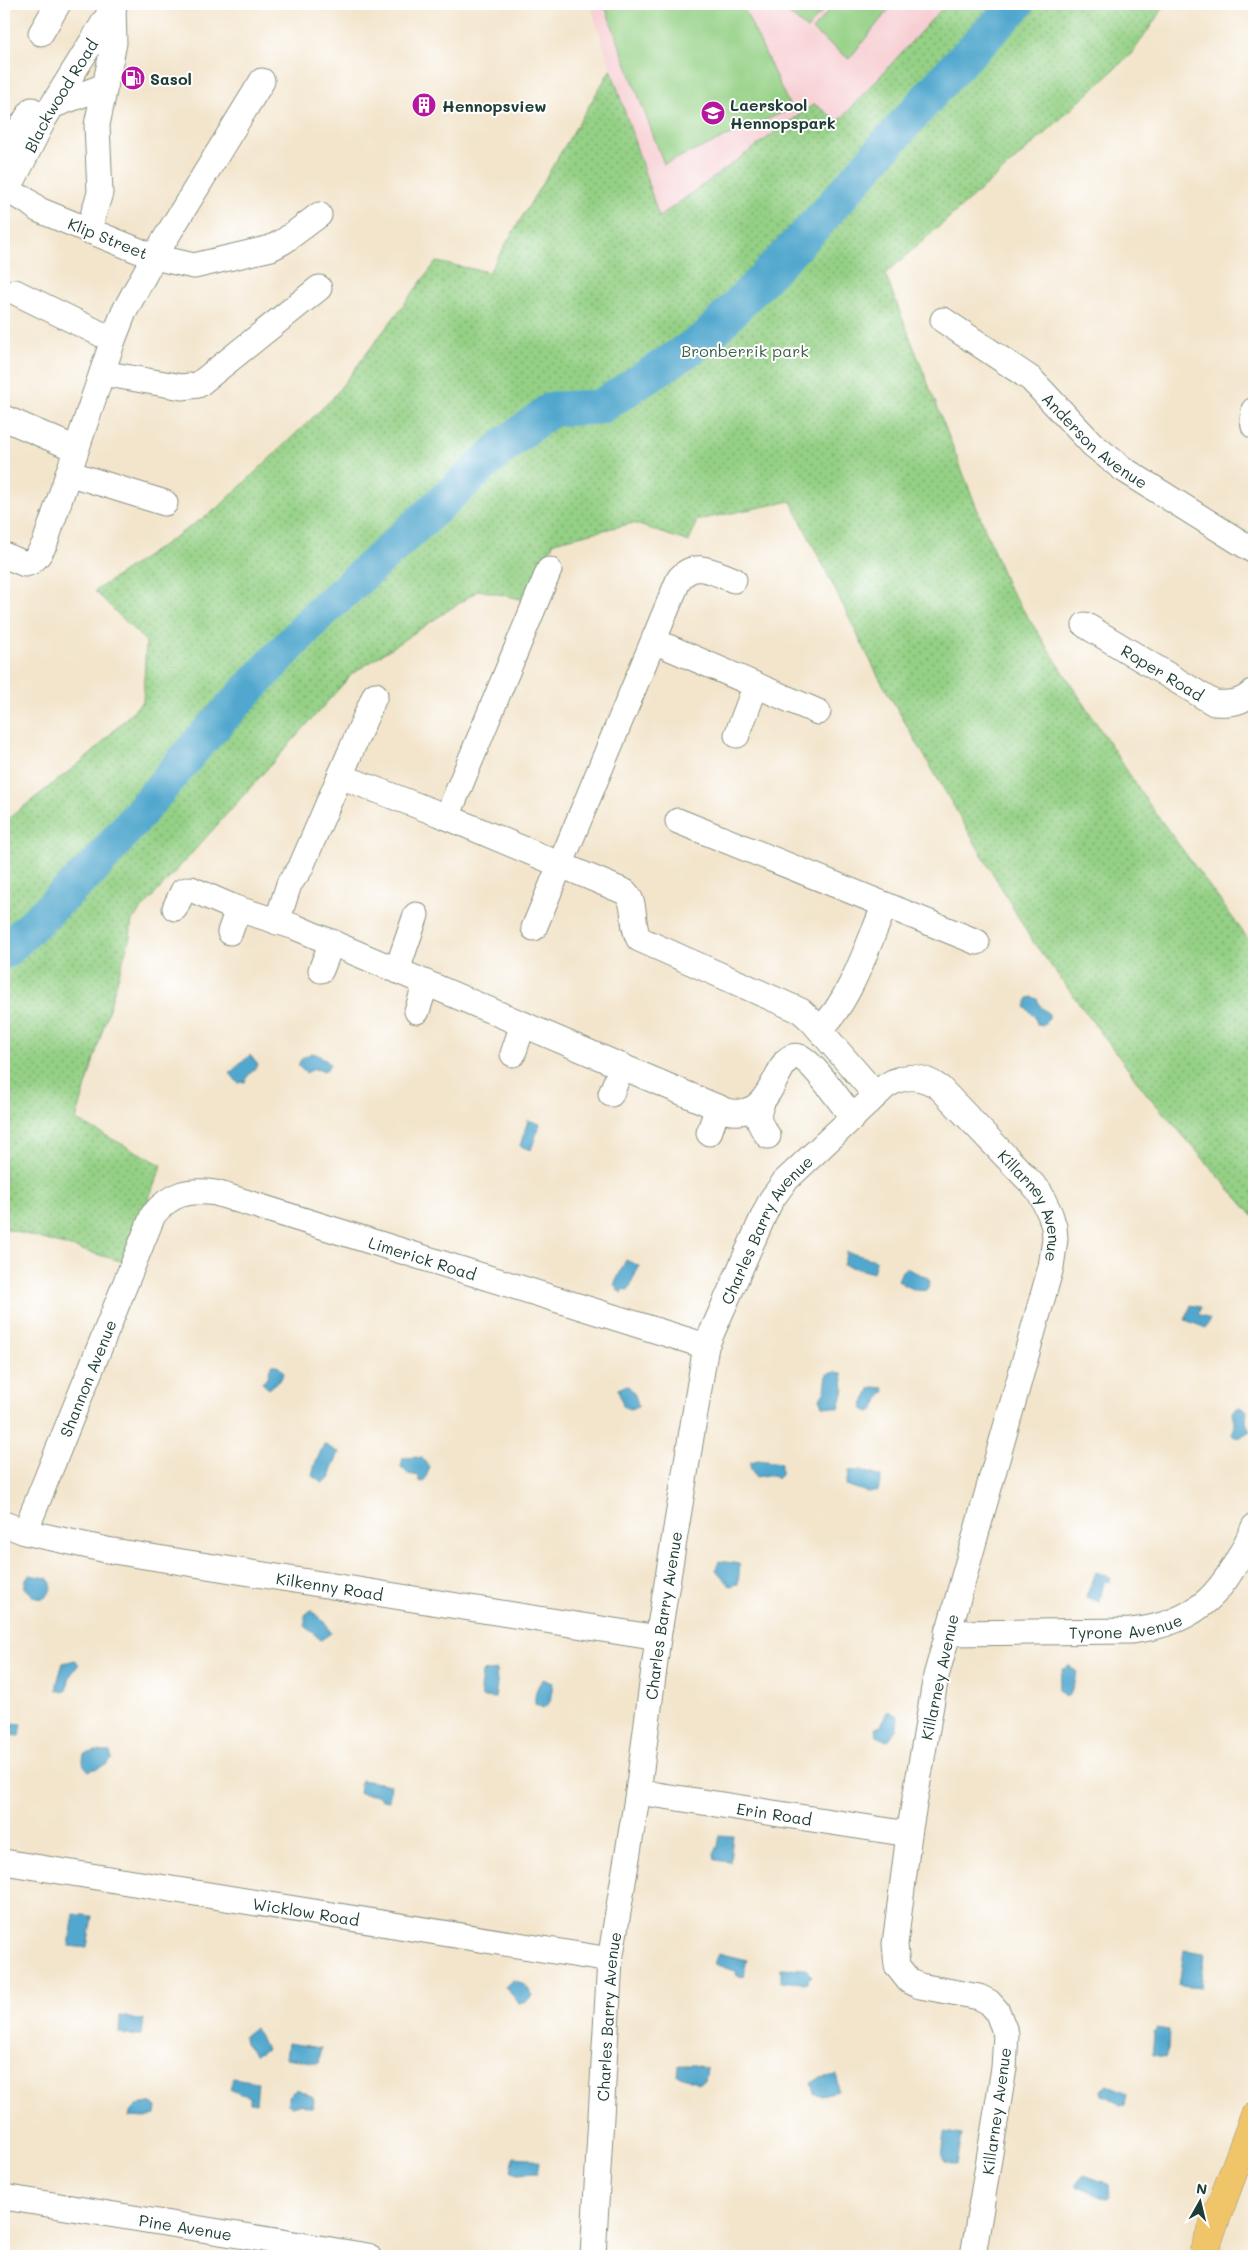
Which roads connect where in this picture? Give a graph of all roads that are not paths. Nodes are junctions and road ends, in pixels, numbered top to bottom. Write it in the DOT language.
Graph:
graph roads {
  1 [pos="58,4"];
  2 [pos="109,5"];
  3 [pos="41,33"];
  4 [pos="262,81"];
  5 [pos="105,86"];
  6 [pos="54,105"];
  7 [pos="4,154"];
  8 [pos="6,194"];
  9 [pos="319,215"];
  10 [pos="88,231"];
  11 [pos="149,267"];
  12 [pos="319,288"];
  13 [pos="15,292"];
  14 [pos="943,320"];
  15 [pos="113,340"];
  16 [pos="102,373"];
  17 [pos="1254,410"];
  18 [pos="4,418"];
  19 [pos="1254,426"];
  20 [pos="76,449"];
  21 [pos="68,474"];
  22 [pos="165,503"];
  23 [pos="1254,551"];
  24 [pos="4,555"];
  25 [pos="549,570"];
  26 [pos="734,580"];
  27 [pos="1084,625"];
  28 [pos="654,641"];
  29 [pos="756,685"];
  30 [pos="375,695"];
  31 [pos="1250,695"];
  32 [pos="818,712"];
  33 [pos="737,735"];
  34 [pos="340,776"];
  35 [pos="447,817"];
  36 [pos="678,822"];
  37 [pos="562,864"];
  38 [pos="230,898"];
  39 [pos="885,905"];
  40 [pos="175,908"];
  41 [pos="416,915"];
  42 [pos="291,918"];
  43 [pos="534,928"];
  44 [pos="230,932"];
  45 [pos="332,942"];
  46 [pos="977,942"];
  47 [pos="321,970"];
  48 [pos="414,972"];
  49 [pos="417,1011"];
  50 [pos="512,1012"];
  51 [pos="806,1037"];
  52 [pos="513,1054"];
  53 [pos="622,1066"];
  54 [pos="932,1082"];
  55 [pos="611,1094"];
  56 [pos="876,1095"];
  57 [pos="762,1102"];
  58 [pos="718,1107"];
  59 [pos="853,1118"];
  60 [pos="709,1134"];
  61 [pos="768,1136"];
  62 [pos="149,1224"];
  63 [pos="706,1346"];
  64 [pos="1254,1527"];
  65 [pos="14,1528"];
  66 [pos="947,1632"];
  67 [pos="658,1638"];
  68 [pos="638,1792"];
  69 [pos="909,1834"];
  70 [pos="4,1862"];
  71 [pos="610,1960"];
  72 [pos="1254,2117"];
  73 [pos="4,2197"];
  74 [pos="295,2250"];
  75 [pos="368,2256"];
  76 [pos="593,2256"];
  77 [pos="973,2256"];
  78 [pos="1202,2256"];
  1 -- 3 [label="street"];
  2 -- 5 [label="street"];
  2 -- 6 [label="street, Blackwood Road"];
  2 -- 7 [label="street, Blackwood Road"];
  4 -- 11 [label="street"];
  5 -- 6 [label="street"];
  5 -- 10 [label="street"];
  6 -- 8 [label="street, Blackwood Road"];
  8 -- 10 [label="street, Klip Street"];
  9 -- 11 [label="street, Klip Street"];
  10 -- 11 [label="street, Klip Street"];
  11 -- 15 [label="street"];
  12 -- 16 [label="street"];
  13 -- 15 [label="street"];
  14 -- 23 [label="street, Anderson Avenue"];
  15 -- 16 [label="street"];
  16 -- 20 [label="street"];
  17 -- 19 [label="street"];
  18 -- 20 [label="street"];
  20 -- 21 [label="street"];
  21 -- 22 [label="street"];
  21 -- 24 [label="street"];
  25 -- 35 [label="street"];
  26 -- 28 [label="street"];
  27 -- 31 [label="street, Roper Road"];
  28 -- 29 [label="street"];
  28 -- 37 [label="street"];
  29 -- 32 [label="street"];
  29 -- 33 [label="street"];
  30 -- 34 [label="street"];
  34 -- 35 [label="street"];
  34 -- 42 [label="street"];
  35 -- 37 [label="street"];
  36 -- 39 [label="street"];
  37 -- 43 [label="street"];
  37 -- 51 [label="street"];
  38 -- 40 [label="street"];
  38 -- 42 [label="street"];
  38 -- 44 [label="street"];
  39 -- 46 [label="street"];
  39 -- 51 [label="street"];
  41 -- 48 [label="street"];
  42 -- 45 [label="street"];
  45 -- 47 [label="street"];
  45 -- 48 [label="street"];
  48 -- 49 [label="street"];
  48 -- 50 [label="street"];
  50 -- 52 [label="street"];
  50 -- 53 [label="street"];
  51 -- 56 [label="street"];
  51 -- 57 [label="street"];
  51 -- 59 [label="street"];
  53 -- 55 [label="street"];
  53 -- 58 [label="street"];
  54 -- 56 [label="street, Charles Barry Avenue"];
  54 -- 66 [label="street, Killarney Avenue"];
  56 -- 59 [label="street, Charles Barry Avenue"];
  57 -- 58 [label="street"];
  57 -- 61 [label="street"];
  58 -- 60 [label="street"];
  59 -- 63 [label="street, Charles Barry Avenue"];
  62 -- 63 [label="street, Limerick Road"];
  62 -- 65 [label="street, Shannon Avenue"];
  63 -- 67 [label="street, Charles Barry Avenue"];
  64 -- 66 [label="street, Tyrone Avenue"];
  65 -- 67 [label="street, Kilkenny Road"];
  66 -- 69 [label="street, Killarney Avenue"];
  67 -- 68 [label="street, Charles Barry Avenue"];
  68 -- 69 [label="street, Erin Road"];
  68 -- 71 [label="street, Charles Barry Avenue"];
  69 -- 77 [label="street, Killarney Avenue"];
  70 -- 71 [label="street, Wicklow Road"];
  71 -- 76 [label="street, Charles Barry Avenue"];
  72 -- 78 [label="highway"];
  73 -- 74 [label="street, Pine Avenue"];
  74 -- 75 [label="street, Pine Avenue"];
}
